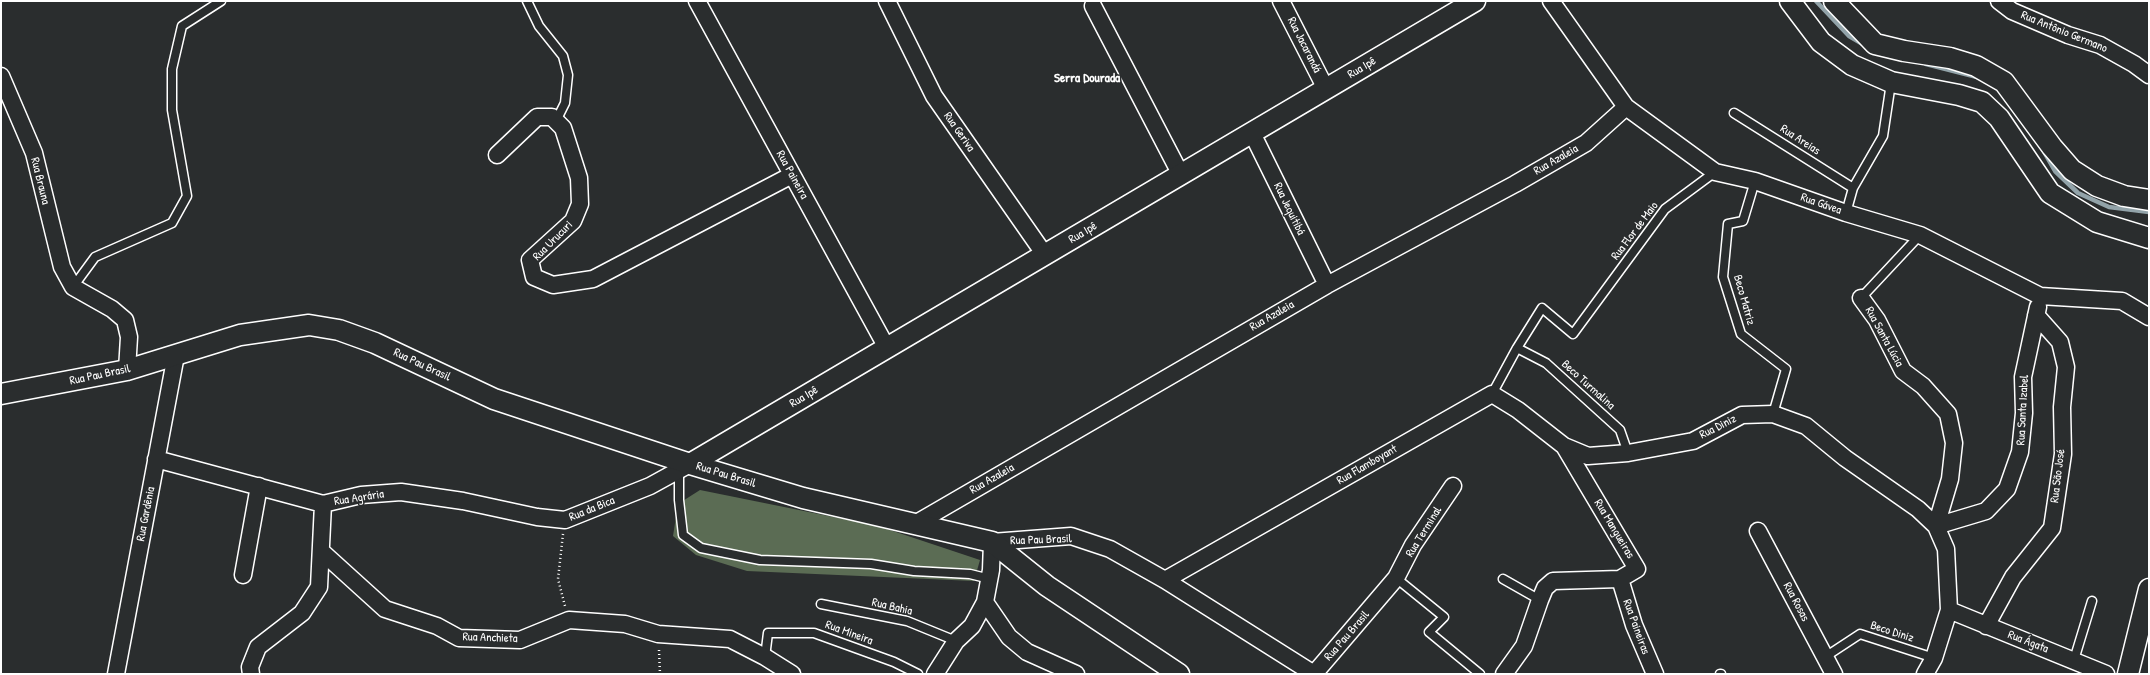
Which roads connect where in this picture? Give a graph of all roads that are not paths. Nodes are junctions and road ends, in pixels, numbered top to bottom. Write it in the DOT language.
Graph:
graph roads {
  1 [pos="221,1"];
  2 [pos="527,1"];
  3 [pos="697,1"];
  4 [pos="887,1"];
  5 [pos="1281,1"];
  6 [pos="1475,1"];
  7 [pos="1551,1"];
  8 [pos="1790,1"];
  9 [pos="1834,1"];
  10 [pos="1999,1"];
  11 [pos="1093,6"];
  12 [pos="2149,75"];
  13 [pos="1,76"];
  14 [pos="1891,82"];
  15 [pos="1326,89"];
  16 [pos="1626,107"];
  17 [pos="1734,112"];
  18 [pos="556,121"];
  19 [pos="1252,133"];
  20 [pos="497,155"];
  21 [pos="1715,172"];
  22 [pos="792,174"];
  23 [pos="1181,175"];
  24 [pos="1755,181"];
  25 [pos="1853,188"];
  26 [pos="2149,200"];
  27 [pos="1846,213"];
  28 [pos="1920,235"];
  29 [pos="2149,238"];
  30 [pos="1044,255"];
  31 [pos="1327,285"];
  32 [pos="73,287"];
  33 [pos="2040,296"];
  34 [pos="1862,298"];
  35 [pos="2036,315"];
  36 [pos="2149,317"];
  37 [pos="887,348"];
  38 [pos="1517,348"];
  39 [pos="176,355"];
  40 [pos="127,370"];
  41 [pos="1,394"];
  42 [pos="1492,394"];
  43 [pos="1773,414"];
  44 [pos="1564,446"];
  45 [pos="1628,453"];
  46 [pos="156,459"];
  47 [pos="685,467"];
  48 [pos="258,486"];
  49 [pos="1453,486"];
  50 [pos="323,504"];
  51 [pos="565,520"];
  52 [pos="915,524"];
  53 [pos="1936,526"];
  54 [pos="1758,531"];
  55 [pos="992,542"];
  56 [pos="321,551"];
  57 [pos="243,575"];
  58 [pos="1396,578"];
  59 [pos="990,579"];
  60 [pos="1503,579"];
  61 [pos="1620,579"];
  62 [pos="1165,580"];
  63 [pos="2149,589"];
  64 [pos="1540,600"];
  65 [pos="2092,600"];
  66 [pos="985,602"];
  67 [pos="821,604"];
  68 [pos="1949,610"];
  69 [pos="1986,626"];
  70 [pos="956,640"];
  71 [pos="765,656"];
  72 [pos="1825,657"];
  73 [pos="1934,658"];
  74 [pos="2074,660"];
  75 [pos="1651,673"];
  76 [pos="116,674"];
  77 [pos="251,674"];
  78 [pos="792,674"];
  79 [pos="918,674"];
  80 [pos="935,674"];
  81 [pos="1076,674"];
  82 [pos="1179,674"];
  83 [pos="1480,674"];
  84 [pos="1504,674"];
  85 [pos="1834,674"];
  86 [pos="1925,674"];
  87 [pos="2106,674"];
  88 [pos="2128,674"];
  1 -- 32 [label="lane"];
  2 -- 18 [label="lane"];
  3 -- 22 [label="street, Rua Paineira"];
  4 -- 30 [label="street, Rua Geriva"];
  5 -- 15 [label="street, Rua Jacarandá"];
  6 -- 15 [label="street, Rua Ipê"];
  7 -- 16 [label="street, Rua Gávea"];
  8 -- 14 [label="street"];
  9 -- 26 [label="street"];
  10 -- 12 [label="street, Rua Antônio Germano"];
  11 -- 23 [label="street"];
  13 -- 32 [label="street, Rua Brauna"];
  14 -- 25 [label="lane"];
  14 -- 29 [label="street"];
  15 -- 19 [label="street, Rua Ipê"];
  16 -- 21 [label="street, Rua Gávea"];
  16 -- 31 [label="street, Rua Azaleia"];
  17 -- 25 [label="lane, Rua Areias"];
  18 -- 20 [label="street"];
  18 -- 22 [label="street, Rua Urucuri"];
  19 -- 23 [label="street, Rua Ipê"];
  19 -- 31 [label="street, Rua Jequitibá"];
  21 -- 24 [label="street, Rua Gávea"];
  21 -- 38 [label="lane, Rua Flor de Maio"];
  22 -- 37 [label="street, Rua Paineira"];
  23 -- 30 [label="street, Rua Ipê"];
  24 -- 27 [label="street, Rua Gávea"];
  24 -- 43 [label="lane, Beco Matriz"];
  25 -- 27 [label="lane"];
  27 -- 28 [label="street, Rua Gávea"];
  28 -- 33 [label="street, Rua Gávea"];
  28 -- 34 [label="lane, Rua Santa Lúcia"];
  30 -- 37 [label="street, Rua Ipê"];
  31 -- 52 [label="street, Rua Azaleia"];
  32 -- 40 [label="street"];
  33 -- 35 [label="street, Rua Santa Izabel"];
  33 -- 36 [label="street, Rua Gávea"];
  34 -- 53 [label="street, Rua Santa Lúcia"];
  35 -- 53 [label="street, Rua Santa Izabel"];
  35 -- 69 [label="street, Rua São José"];
  37 -- 47 [label="street, Rua Ipê"];
  38 -- 42 [label="lane"];
  38 -- 45 [label="lane, Beco Turmalina"];
  39 -- 40 [label="street, Rua Pau Brasil"];
  39 -- 46 [label="street, Rua Gardênia"];
  39 -- 47 [label="street, Rua Pau Brasil"];
  40 -- 41 [label="street, Rua Pau Brasil"];
  42 -- 44 [label="street"];
  42 -- 62 [label="street, Rua Flamboyant"];
  43 -- 45 [label="street, Rua Diniz"];
  43 -- 53 [label="street, Rua Diniz"];
  44 -- 45 [label="street, Rua Diniz"];
  44 -- 61 [label="street, Rua Mangueiras"];
  46 -- 48 [label="street, Rua Agrária"];
  46 -- 76 [label="street, Rua Gardênia"];
  47 -- 51 [label="street, Rua da Bica"];
  47 -- 52 [label="street, Rua Pau Brasil"];
  47 -- 59 [label="lane"];
  48 -- 50 [label="street, Rua Agrária"];
  48 -- 57 [label="street"];
  49 -- 58 [label="street, Rua Terminal"];
  50 -- 51 [label="street, Rua Agrária"];
  50 -- 56 [label="street"];
  52 -- 55 [label="street, Rua Pau Brasil"];
  53 -- 68 [label="street"];
  54 -- 72 [label="street, Rua Rosas"];
  55 -- 59 [label="street"];
  55 -- 62 [label="street, Rua Pau Brasil"];
  55 -- 82 [label="street"];
  56 -- 71 [label="street, Rua Anchieta"];
  56 -- 77 [label="street"];
  58 -- 62 [label="street, Rua Pau Brasil"];
  58 -- 83 [label="lane"];
  59 -- 66 [label="street"];
  60 -- 64 [label="lane"];
  61 -- 64 [label="street, Rua Mangueiras"];
  61 -- 75 [label="street, Rua Paineiras"];
  63 -- 88 [label="street"];
  64 -- 84 [label="street, Rua Mangueiras"];
  65 -- 74 [label="lane"];
  66 -- 70 [label="street"];
  66 -- 81 [label="street"];
  67 -- 70 [label="lane, Rua Bahia"];
  68 -- 69 [label="street, Rua Ágata"];
  68 -- 73 [label="street"];
  69 -- 74 [label="street, Rua Ágata"];
  70 -- 80 [label="street"];
  71 -- 78 [label="street, Rua Anchieta"];
  71 -- 79 [label="lane, Rua Mineira"];
  72 -- 73 [label="lane, Beco Diniz"];
  72 -- 85 [label="street, Rua Rosas"];
  73 -- 86 [label="street"];
  74 -- 87 [label="street, Rua Ágata"];
}
